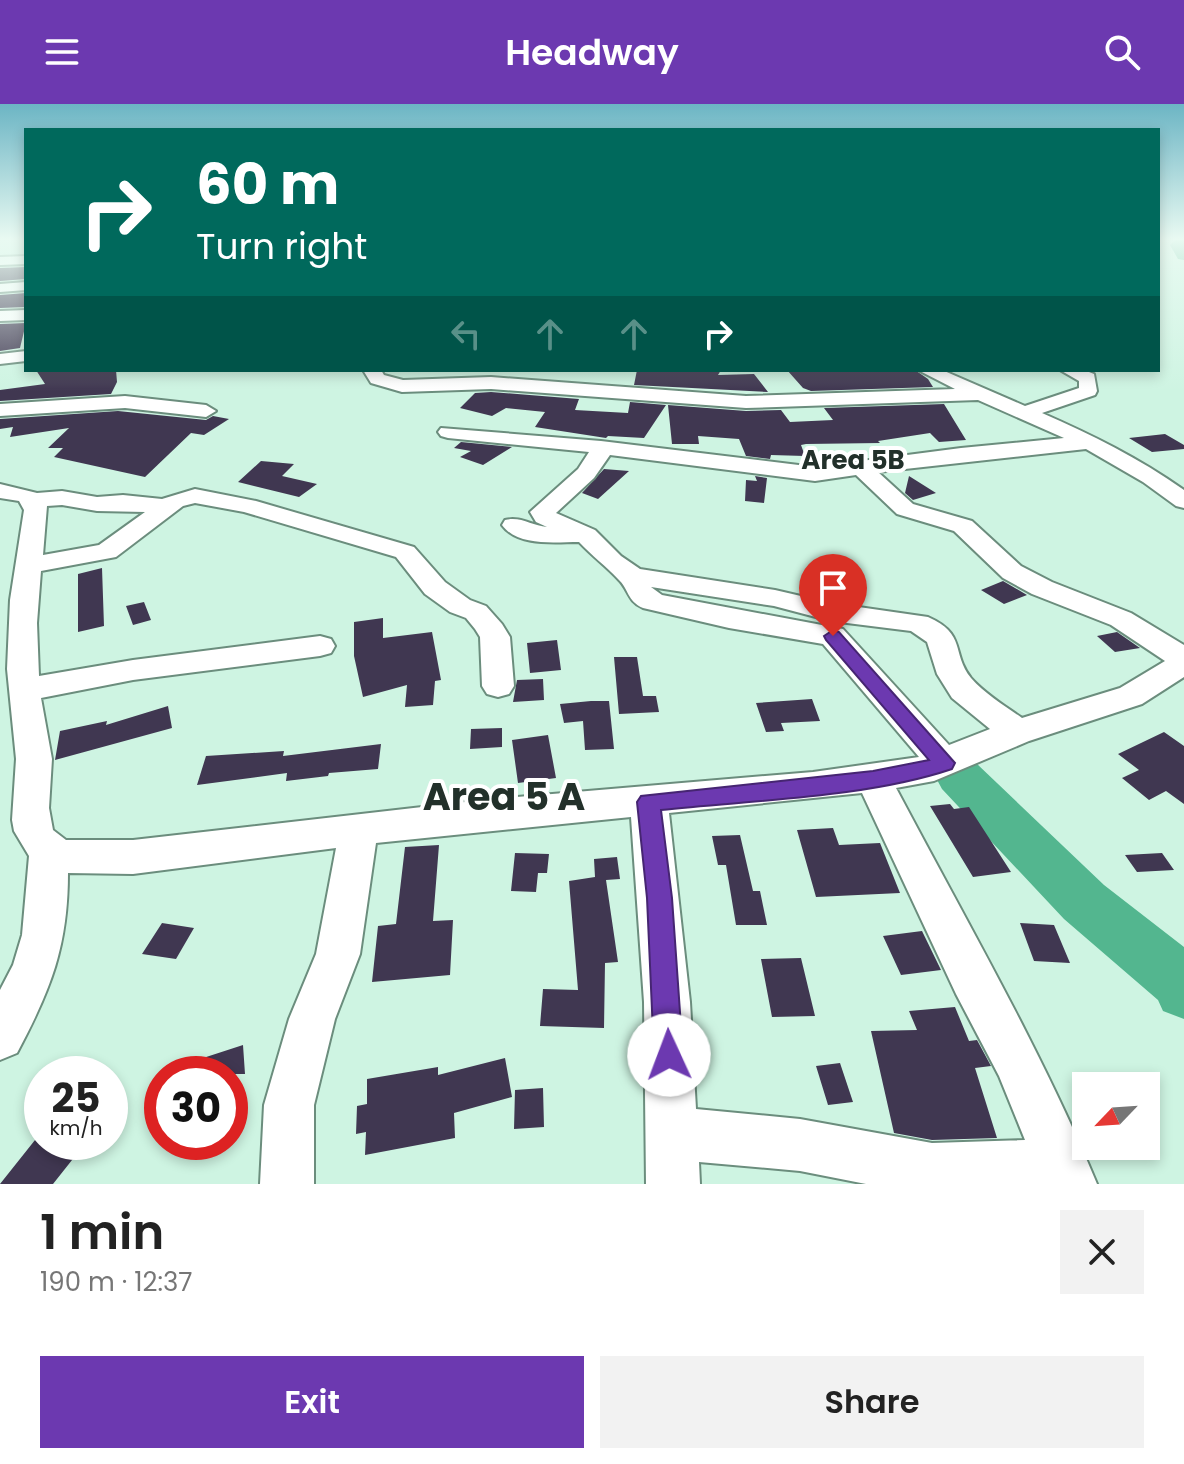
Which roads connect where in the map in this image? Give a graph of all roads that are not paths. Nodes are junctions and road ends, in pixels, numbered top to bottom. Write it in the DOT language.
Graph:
graph roads {
  1 [pos="24,315"];
  2 [pos="0,316"];
  3 [pos="24,356"];
  4 [pos="0,359"];
  5 [pos="373,372"];
  6 [pos="596,372"];
  7 [pos="931,372"];
  8 [pos="1074,372"];
  9 [pos="594,391"];
  10 [pos="980,394"];
  11 [pos="0,410"];
  12 [pos="206,411"];
  13 [pos="1026,412"];
  14 [pos="448,432"];
  15 [pos="1090,442"];
  16 [pos="601,447"];
  17 [pos="862,469"];
  18 [pos="1184,476"];
  19 [pos="1151,477"];
  20 [pos="0,491"];
  21 [pos="34,500"];
  22 [pos="1184,501"];
  23 [pos="168,507"];
  24 [pos="514,525"];
  25 [pos="586,535"];
  26 [pos="28,565"];
  27 [pos="632,576"];
  28 [pos="320,646"];
  29 [pos="1184,661"];
  30 [pos="498,686"];
  31 [pos="24,690"];
  32 [pos="1017,732"];
  33 [pos="944,763"];
  34 [pos="873,779"];
  35 [pos="649,802"];
  36 [pos="359,831"];
  37 [pos="49,852"];
  38 [pos="0,1036"];
  39 [pos="671,1133"];
  40 [pos="1065,1172"];
  41 [pos="287,1184"];
  42 [pos="673,1184"];
  1 -- 2 [label="street"];
  3 -- 4 [label="street"];
  5 -- 9 [label="street"];
  6 -- 9 [label="street"];
  7 -- 10 [label="street"];
  8 -- 13 [label="street"];
  9 -- 10 [label="street"];
  10 -- 13 [label="street"];
  11 -- 12 [label="street"];
  13 -- 15 [label="street"];
  14 -- 16 [label="street"];
  15 -- 17 [label="street"];
  15 -- 19 [label="street"];
  16 -- 17 [label="street"];
  16 -- 25 [label="street"];
  17 -- 29 [label="street"];
  18 -- 19 [label="street"];
  19 -- 22 [label="street"];
  20 -- 21 [label="street"];
  21 -- 23 [label="street"];
  21 -- 26 [label="street"];
  23 -- 26 [label="street"];
  23 -- 30 [label="street"];
  24 -- 25 [label="street"];
  25 -- 27 [label="street"];
  26 -- 31 [label="street"];
  27 -- 32 [label="street"];
  27 -- 33 [label="street"];
  28 -- 31 [label="street"];
  29 -- 32 [label="street"];
  31 -- 37 [label="street"];
  32 -- 33 [label="street"];
  33 -- 34 [label="street"];
  34 -- 35 [label="street"];
  34 -- 40 [label="street"];
  35 -- 36 [label="street"];
  35 -- 39 [label="street"];
  36 -- 37 [label="street"];
  36 -- 41 [label="street"];
  37 -- 38 [label="street"];
  39 -- 40 [label="street"];
  39 -- 42 [label="street"];
}
